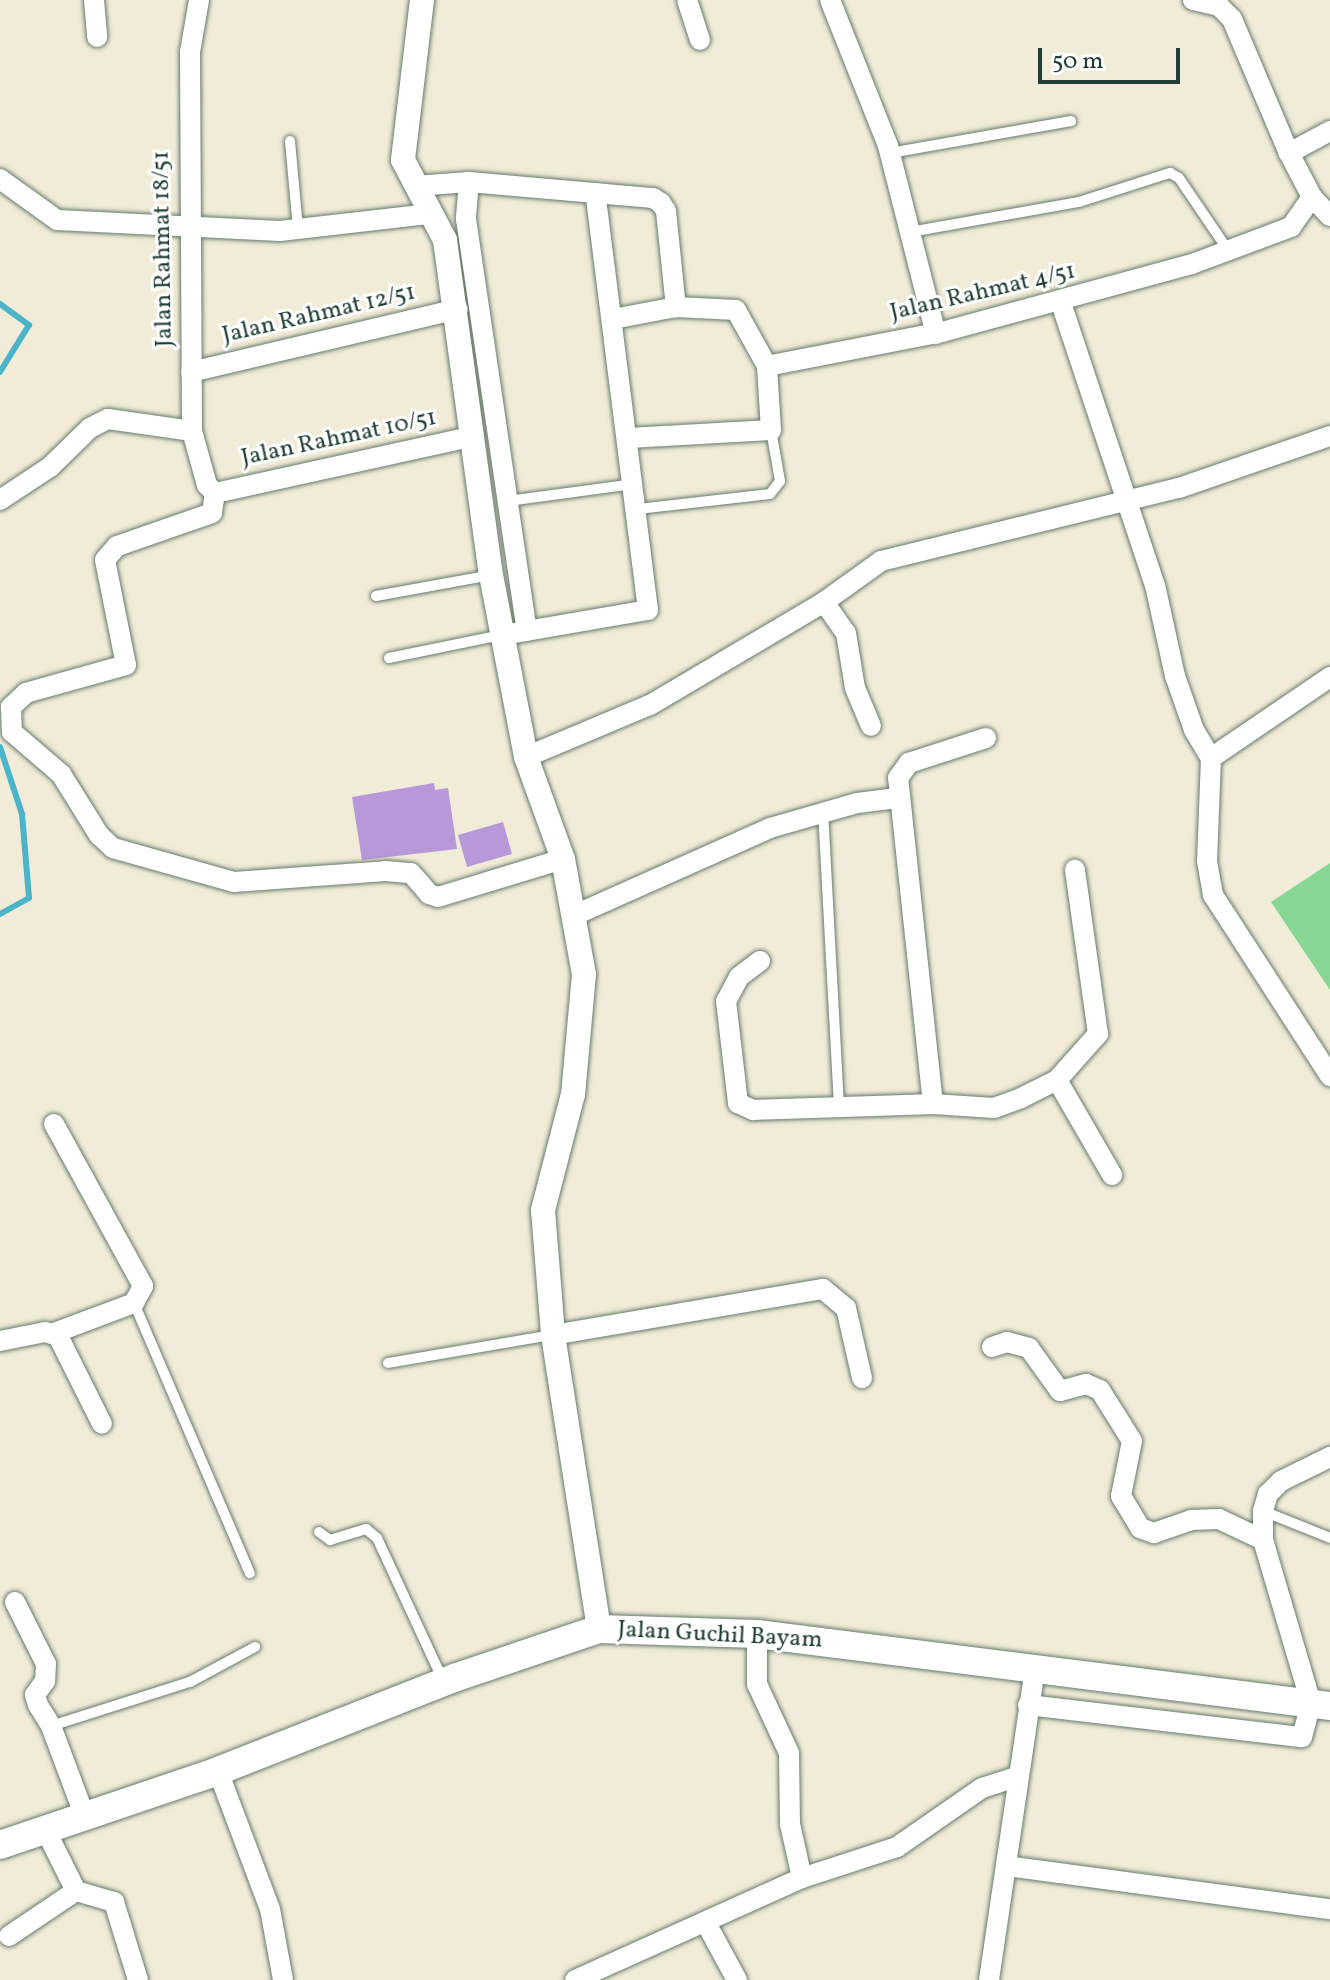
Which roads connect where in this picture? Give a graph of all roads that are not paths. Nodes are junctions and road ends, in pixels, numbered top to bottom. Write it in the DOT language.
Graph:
graph roads {
  1 [pos="94,0"];
  2 [pos="199,0"];
  3 [pos="422,0"];
  4 [pos="687,0"];
  5 [pos="830,0"];
  6 [pos="1193,0"];
  7 [pos="97,37"];
  8 [pos="700,40"];
  9 [pos="1071,121"];
  10 [pos="1330,131"];
  11 [pos="290,141"];
  12 [pos="890,153"];
  13 [pos="1289,153"];
  14 [pos="0,179"];
  15 [pos="469,182"];
  16 [pos="415,186"];
  17 [pos="595,193"];
  18 [pos="1312,197"];
  19 [pos="430,214"];
  20 [pos="1330,216"];
  21 [pos="188,227"];
  22 [pos="298,229"];
  23 [pos="910,232"];
  24 [pos="1228,250"];
  25 [pos="1061,303"];
  26 [pos="676,307"];
  27 [pos="458,309"];
  28 [pos="613,319"];
  29 [pos="936,334"];
  30 [pos="767,366"];
  31 [pos="191,372"];
  32 [pos="771,430"];
  33 [pos="192,431"];
  34 [pos="474,436"];
  35 [pos="1330,436"];
  36 [pos="629,438"];
  37 [pos="635,484"];
  38 [pos="215,493"];
  39 [pos="1127,497"];
  40 [pos="0,500"];
  41 [pos="508,501"];
  42 [pos="638,509"];
  43 [pos="491,575"];
  44 [pos="376,596"];
  45 [pos="824,602"];
  46 [pos="515,633"];
  47 [pos="389,658"];
  48 [pos="1330,677"];
  49 [pos="871,726"];
  50 [pos="986,738"];
  51 [pos="526,757"];
  52 [pos="1211,758"];
  53 [pos="898,798"];
  54 [pos="823,811"];
  55 [pos="563,859"];
  56 [pos="1075,870"];
  57 [pos="577,914"];
  58 [pos="760,961"];
  59 [pos="1330,1076"];
  60 [pos="1057,1080"];
  61 [pos="933,1104"];
  62 [pos="839,1110"];
  63 [pos="54,1124"];
  64 [pos="1112,1175"];
  65 [pos="134,1303"];
  66 [pos="54,1333"];
  67 [pos="553,1335"];
  68 [pos="0,1341"];
  69 [pos="992,1347"];
  70 [pos="388,1363"];
  71 [pos="862,1378"];
  72 [pos="102,1424"];
  73 [pos="1330,1457"];
  74 [pos="1263,1511"];
  75 [pos="319,1532"];
  76 [pos="1330,1538"];
  77 [pos="1263,1540"];
  78 [pos="250,1573"];
  79 [pos="15,1602"];
  80 [pos="599,1629"];
  81 [pos="757,1634"];
  82 [pos="255,1647"];
  83 [pos="1035,1667"];
  84 [pos="444,1682"];
  85 [pos="1028,1705"];
  86 [pos="1320,1705"];
  87 [pos="51,1726"];
  88 [pos="218,1771"];
  89 [pos="1015,1777"];
  90 [pos="85,1817"];
  91 [pos="46,1831"];
  92 [pos="0,1845"];
  93 [pos="1006,1866"];
  94 [pos="802,1878"];
  95 [pos="76,1891"];
  96 [pos="1330,1909"];
  97 [pos="706,1923"];
  98 [pos="9,1936"];
  99 [pos="729,1975"];
  100 [pos="983,1977"];
  101 [pos="138,1980"];
  102 [pos="283,1980"];
  103 [pos="575,1980"];
  1 -- 7 [label="street"];
  2 -- 21 [label="street, Jalan Rahmat 18/51"];
  3 -- 16 [label="street"];
  4 -- 8 [label="street"];
  5 -- 12 [label="street"];
  6 -- 13 [label="street"];
  9 -- 12 [label="lane"];
  10 -- 13 [label="street"];
  11 -- 22 [label="lane"];
  12 -- 23 [label="street"];
  13 -- 18 [label="street"];
  14 -- 21 [label="street"];
  15 -- 16 [label="street"];
  15 -- 17 [label="street"];
  15 -- 41 [label="street"];
  16 -- 19 [label="street"];
  17 -- 26 [label="street"];
  17 -- 28 [label="street"];
  18 -- 20 [label="street"];
  18 -- 24 [label="street, Jalan Rahmat 4/51"];
  19 -- 22 [label="street"];
  19 -- 27 [label="street"];
  21 -- 22 [label="street"];
  21 -- 31 [label="street, Jalan Rahmat 18/51"];
  23 -- 24 [label="lane"];
  23 -- 29 [label="street"];
  24 -- 25 [label="street, Jalan Rahmat 4/51"];
  25 -- 29 [label="street, Jalan Rahmat 4/51"];
  25 -- 39 [label="street"];
  26 -- 28 [label="street"];
  26 -- 30 [label="street"];
  27 -- 31 [label="street, Jalan Rahmat 12/51"];
  27 -- 34 [label="street"];
  28 -- 36 [label="street"];
  29 -- 30 [label="street, Jalan Rahmat 4/51"];
  30 -- 32 [label="street"];
  31 -- 33 [label="street, Jalan Rahmat 18/51"];
  32 -- 36 [label="street"];
  32 -- 42 [label="lane"];
  33 -- 38 [label="street, Jalan Rahmat 18/51"];
  33 -- 40 [label="street"];
  34 -- 38 [label="street, Jalan Rahmat 10/51"];
  34 -- 43 [label="street"];
  35 -- 39 [label="street"];
  36 -- 37 [label="street"];
  37 -- 41 [label="lane"];
  37 -- 42 [label="street"];
  38 -- 55 [label="street"];
  39 -- 45 [label="street"];
  39 -- 52 [label="street"];
  41 -- 46 [label="street"];
  42 -- 46 [label="street"];
  43 -- 44 [label="lane"];
  43 -- 46 [label="street"];
  45 -- 49 [label="street"];
  45 -- 51 [label="street"];
  46 -- 47 [label="lane"];
  46 -- 51 [label="street"];
  48 -- 52 [label="street"];
  50 -- 53 [label="street"];
  51 -- 55 [label="street"];
  52 -- 59 [label="street"];
  53 -- 54 [label="street"];
  53 -- 61 [label="street"];
  54 -- 57 [label="street"];
  54 -- 62 [label="lane"];
  55 -- 57 [label="street"];
  56 -- 60 [label="street"];
  57 -- 67 [label="street"];
  58 -- 62 [label="street"];
  60 -- 61 [label="street"];
  60 -- 64 [label="street"];
  61 -- 62 [label="street"];
  63 -- 65 [label="street"];
  65 -- 66 [label="street"];
  65 -- 78 [label="lane"];
  66 -- 68 [label="street"];
  66 -- 72 [label="street"];
  67 -- 70 [label="lane"];
  67 -- 71 [label="street"];
  67 -- 80 [label="street"];
  69 -- 77 [label="street"];
  73 -- 74 [label="street"];
  74 -- 76 [label="lane"];
  74 -- 77 [label="street"];
  75 -- 84 [label="lane"];
  77 -- 86 [label="street"];
  79 -- 87 [label="street"];
  80 -- 81 [label="main road, Jalan Guchil Bayam"];
  80 -- 84 [label="main road, Jalan Guchil Bayam"];
  81 -- 83 [label="main road, Jalan Guchil Bayam"];
  81 -- 94 [label="street"];
  82 -- 87 [label="lane"];
  83 -- 85 [label="street"];
  83 -- 86 [label="main road, Jalan Guchil Bayam"];
  84 -- 88 [label="main road, Jalan Guchil Bayam"];
  85 -- 86 [label="street"];
  85 -- 89 [label="street"];
  87 -- 90 [label="street"];
  88 -- 90 [label="main road, Jalan Guchil Bayam"];
  88 -- 102 [label="street"];
  89 -- 93 [label="street"];
  89 -- 94 [label="street"];
  90 -- 91 [label="main road, Jalan Guchil Bayam"];
  91 -- 92 [label="main road, Jalan Guchil Bayam"];
  91 -- 95 [label="street"];
  93 -- 96 [label="street"];
  93 -- 100 [label="street"];
  94 -- 97 [label="street"];
  95 -- 98 [label="street"];
  95 -- 101 [label="street"];
  97 -- 99 [label="street"];
  97 -- 103 [label="street"];
}
